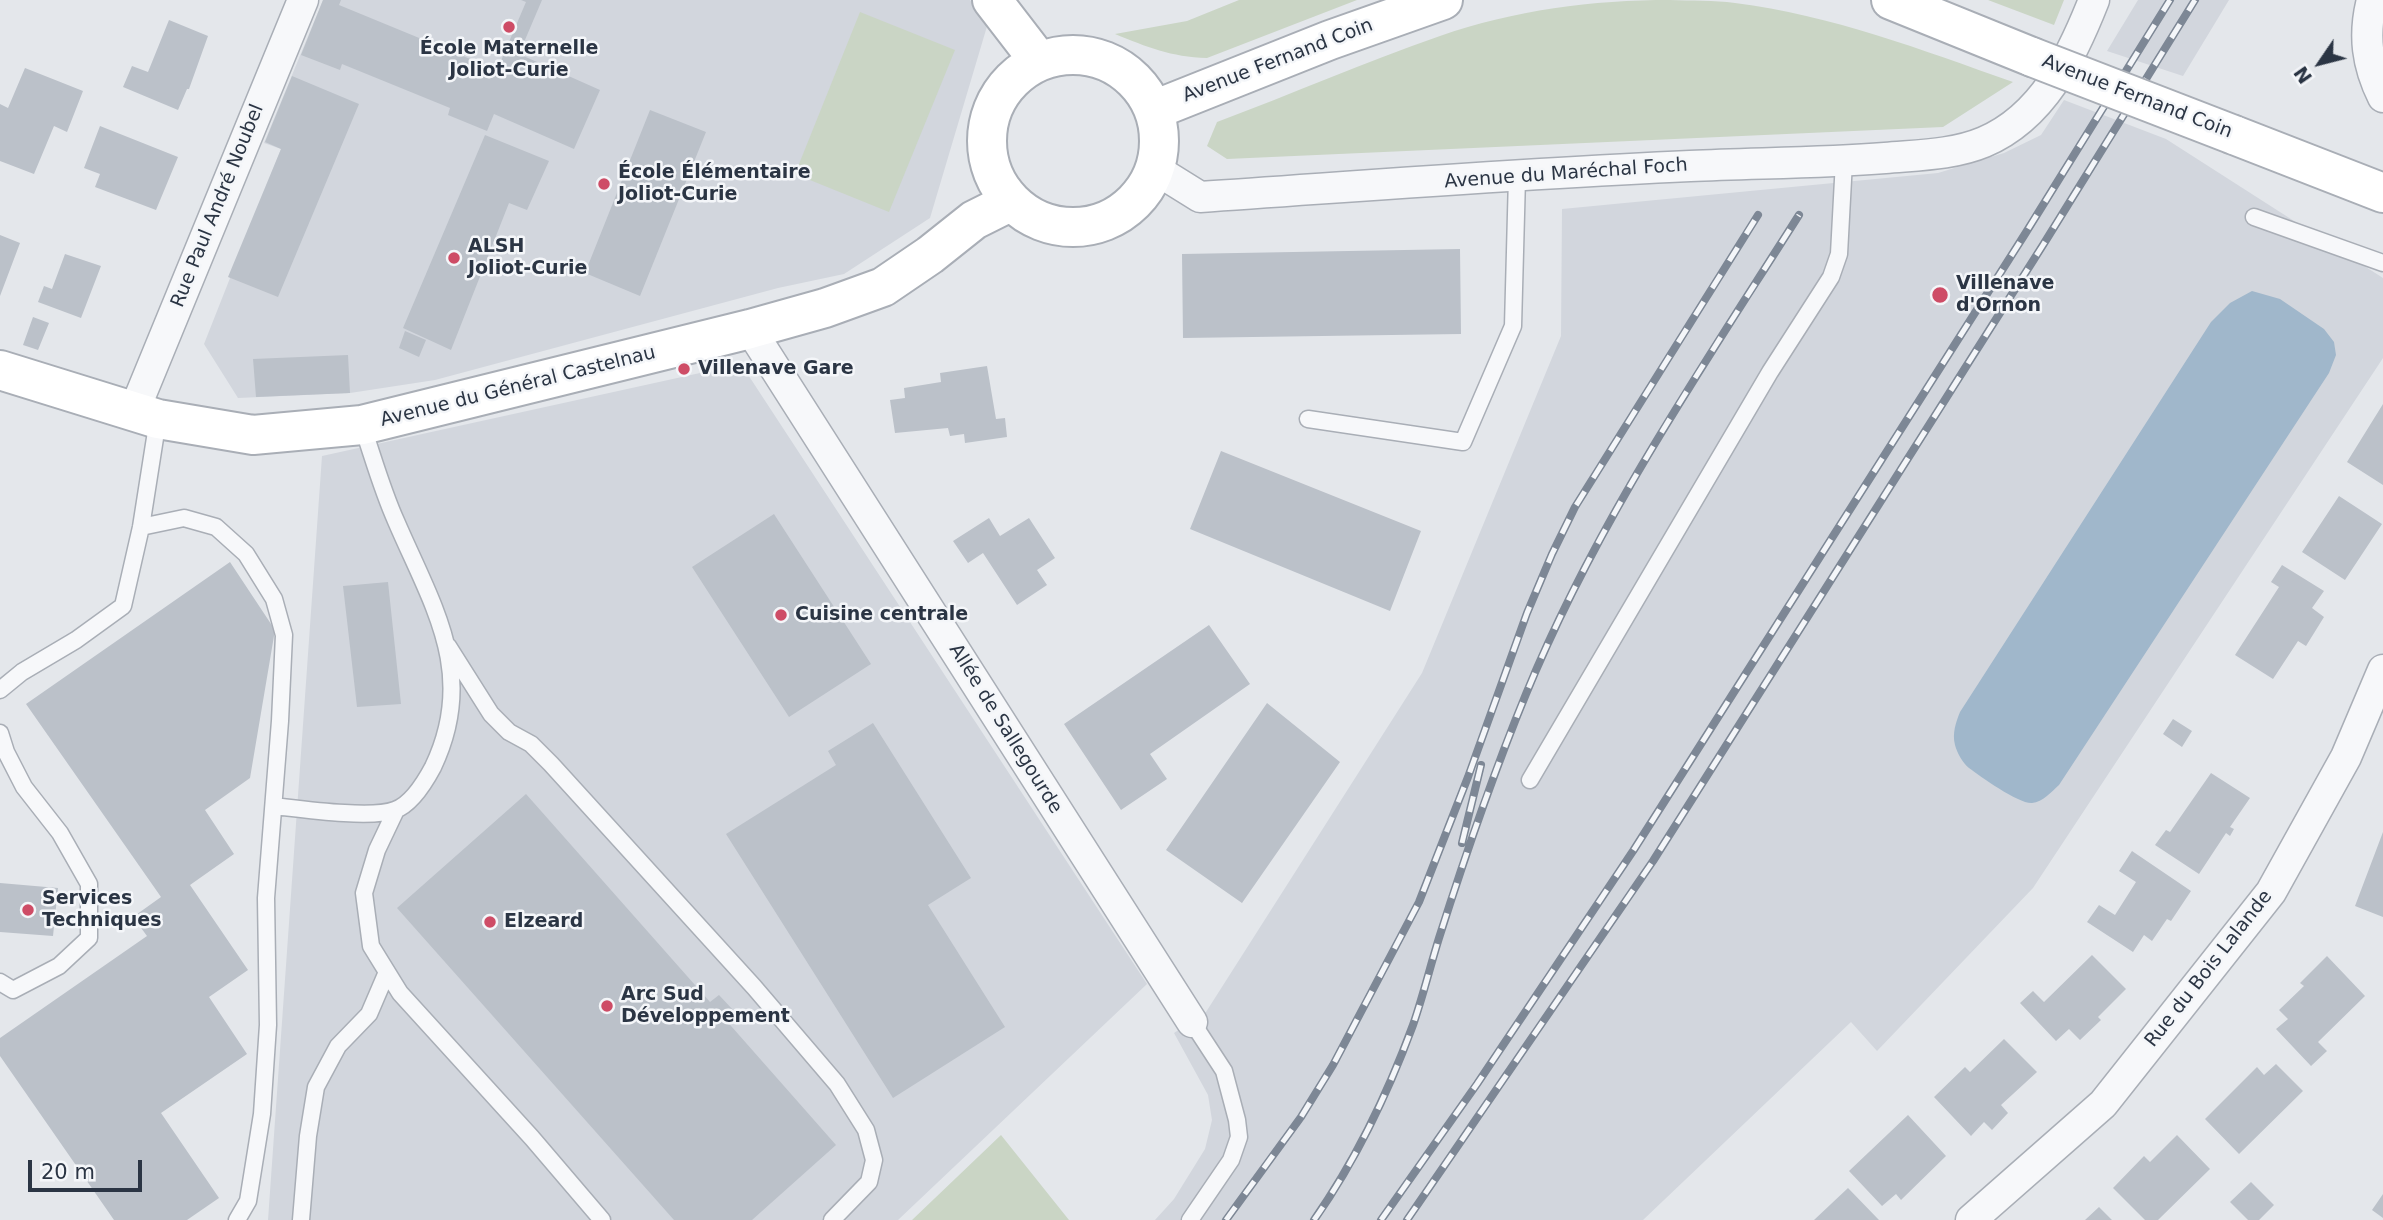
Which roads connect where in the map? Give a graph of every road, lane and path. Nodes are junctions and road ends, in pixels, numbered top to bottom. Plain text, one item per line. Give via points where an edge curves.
1 (303, 0) edge
2 (992, 0) edge
3 (1443, 0) edge
4 (1891, 0) edge
5 (2094, 0) edge
6 (2372, 0) edge
7 (1039, 61) junction
8 (2383, 97) edge
9 (1154, 110) junction
10 (1844, 161) junction
11 (1155, 169) junction
12 (1517, 177) junction
13 (2383, 193) edge
14 (1010, 202) junction
15 (2254, 217) dead end
16 (2383, 263) edge
17 (750, 329) junction
18 (0, 370) edge
19 (146, 415) junction
20 (1308, 419) dead end
21 (362, 425) junction
22 (141, 527) junction
23 (448, 646) junction
24 (2383, 670) edge
25 (0, 690) edge
26 (0, 733) edge
27 (1531, 780) dead end
28 (274, 806) junction
29 (396, 810) junction
30 (387, 972) junction
31 (0, 982) edge
32 (1192, 1022) joint
33 (237, 1220) edge
34 (301, 1220) edge
35 (602, 1220) edge
36 (832, 1220) edge
37 (1190, 1220) edge
38 (1971, 1220) edge

1 - 19 street, Rue Paul André Noubel
2 - 7 main road
3 - 9 main road, Avenue Fernand Coin
4 - 13 main road, Avenue Fernand Coin, bridge
5 - 10 street, Avenue du Maréchal Foch via 2059,75 2010,127 1984,142 1953,151
6 - 8 street via 2366,42
7 - 9 main road via 1079,55 1119,67 1140,86
7 - 14 main road via 1015,75 997,97 987,124 986,152 994,179
9 - 11 main road via 1160,139
10 - 12 street, Avenue du Maréchal Foch
10 - 27 lane via 1839,254 1831,277 1770,372
11 - 12 street, Avenue du Maréchal Foch via 1200,197
11 - 14 main road via 1141,195 1127,208 1092,226 1063,227 1034,219
12 - 20 lane via 1513,326 1463,442
14 - 17 main road, Avenue du Général Castelnau via 974,220 883,287
15 - 16 lane
17 - 21 main road, Avenue du Général Castelnau
17 - 32 street, Allée de Sallegourde
18 - 19 main road, Avenue du Général Castelnau
19 - 21 main road, Avenue du Général Castelnau via 253,435
19 - 22 lane
21 - 23 lane
22 - 25 lane via 123,606
22 - 28 lane via 184,518 216,527 246,554 274,599 284,635
23 - 29 lane via 451,703 442,747 423,787
23 - 36 lane via 491,714 551,764 836,1084 866,1130 874,1160 869,1182
24 - 38 street, Rue du Bois Lalande via 2346,757 2271,892 2103,1104
26 - 31 lane via 24,788 60,833 89,884 89,938 59,967 13,989
28 - 29 lane via 368,813
28 - 33 lane via 266,898 268,1025 262,1114 248,1200
29 - 30 lane via 364,893 370,946
30 - 34 lane via 369,1014 338,1046 316,1087
30 - 35 lane via 400,993
32 - 37 lane via 1224,1071 1239,1137 1231,1160

